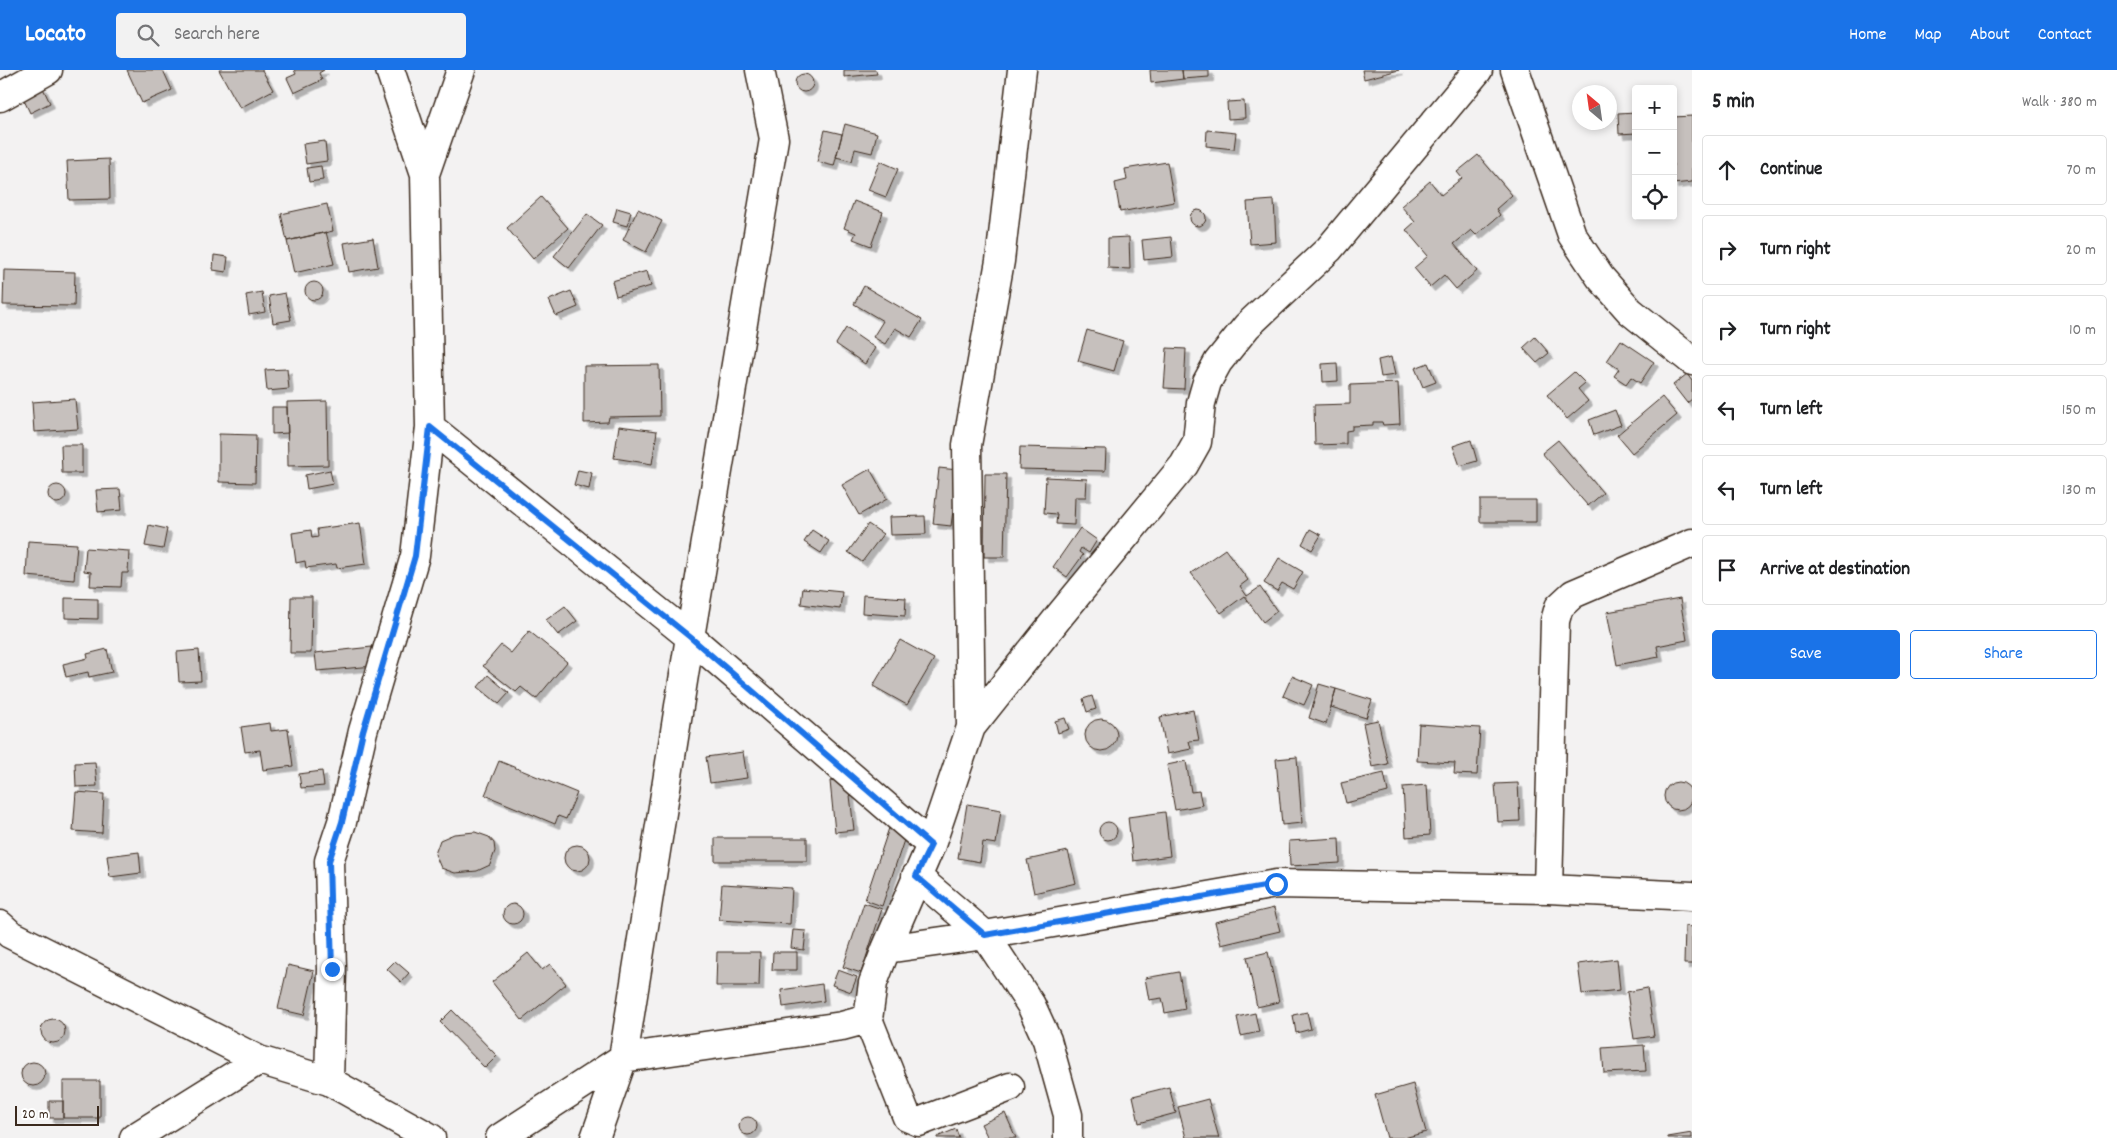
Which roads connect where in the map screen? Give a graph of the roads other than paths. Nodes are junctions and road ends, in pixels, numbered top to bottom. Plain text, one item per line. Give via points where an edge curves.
1 (48, 70) edge
2 (390, 70) edge
3 (461, 70) edge
4 (760, 70) edge
5 (1022, 70) edge
6 (1478, 70) edge
7 (1515, 70) edge
8 (0, 97) edge
9 (425, 174) junction
10 (1692, 361) edge
11 (430, 427) junction
12 (1692, 543) edge
13 (690, 637) junction
14 (972, 727) junction
15 (931, 845) junction
16 (916, 876) junction
17 (1548, 889) junction
18 (1692, 896) edge
19 (0, 925) edge
20 (985, 935) junction
21 (886, 948) junction
22 (868, 1019) junction
23 (623, 1058) junction
24 (259, 1060) junction
25 (329, 1081) junction
26 (1010, 1087) dead end
27 (137, 1137) edge
28 (431, 1138) edge
29 (500, 1138) edge
30 (596, 1138) edge
31 (1068, 1138) edge

1 - 8 street
2 - 9 street
3 - 9 street
4 - 13 street via 774,139
5 - 14 street via 1000,261 967,445
6 - 14 street via 1329,249 1247,326 1218,362 1207,382 1201,403 1197,442 1184,465
7 - 10 street via 1572,235 1600,277 1630,311
9 - 11 street
11 - 13 street
11 - 25 street via 415,556 363,731 342,822 329,861 332,969
12 - 17 street via 1573,594 1558,608 1555,621
13 - 15 street
13 - 23 street
14 - 15 street
15 - 16 street
16 - 20 street
16 - 21 street
17 - 18 street
17 - 20 street via 1276,884
19 - 24 street via 10,934
20 - 21 street
20 - 31 street via 1031,1005 1047,1040 1068,1115
21 - 22 street via 873,983
22 - 23 street via 829,1028
22 - 26 street via 906,1116 919,1122
23 - 29 street
23 - 30 street
24 - 25 street
24 - 27 street
25 - 28 street

